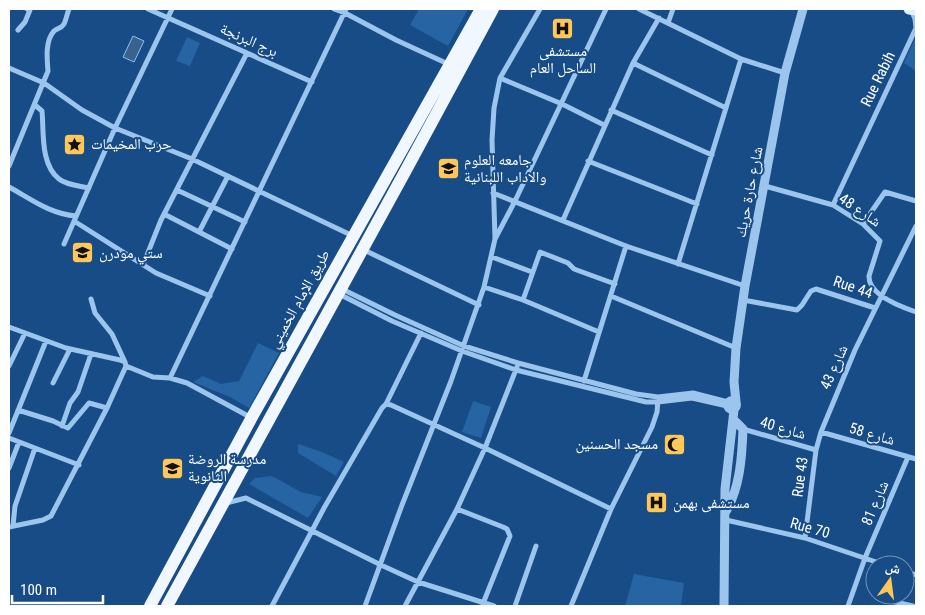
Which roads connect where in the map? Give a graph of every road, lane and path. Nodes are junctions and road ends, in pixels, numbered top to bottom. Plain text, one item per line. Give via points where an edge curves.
1 (29, 9) edge
2 (68, 9) edge
3 (148, 9) edge
4 (172, 9) edge
5 (334, 9) edge
6 (474, 9) edge
7 (481, 9) edge
8 (492, 9) edge
9 (498, 9) edge
10 (540, 9) edge
11 (606, 9) edge
12 (639, 9) edge
13 (673, 9) edge
14 (797, 9) edge
15 (803, 9) edge
16 (346, 11) edge
17 (913, 13) edge
18 (168, 18) junction
19 (659, 18) junction
20 (796, 22) junction
21 (668, 23) junction
22 (916, 28) edge
23 (18, 30) dead end
24 (247, 53) junction
25 (741, 58) junction
26 (464, 62) junction
27 (633, 63) junction
28 (446, 64) junction
29 (9, 68) edge
30 (785, 73) junction
31 (500, 78) junction
32 (441, 79) junction
33 (312, 82) junction
34 (44, 83) junction
35 (35, 104) junction
36 (562, 104) junction
37 (726, 108) junction
38 (611, 110) junction
39 (604, 125) junction
40 (115, 128) junction
41 (712, 155) junction
42 (192, 159) junction
43 (588, 161) junction
44 (394, 162) junction
45 (9, 166) edge
46 (406, 170) junction
47 (228, 176) junction
48 (765, 186) junction
49 (9, 187) edge
50 (89, 188) junction
51 (177, 190) junction
52 (261, 191) junction
53 (493, 193) junction
54 (916, 201) edge
55 (515, 202) junction
56 (697, 204) junction
57 (833, 205) junction
58 (212, 206) junction
59 (164, 214) junction
60 (75, 218) junction
61 (563, 220) junction
62 (245, 222) junction
63 (863, 224) junction
64 (916, 226) edge
65 (199, 232) junction
66 (353, 236) junction
67 (495, 239) junction
68 (64, 244) dead end
69 (626, 246) junction
70 (232, 249) junction
71 (363, 249) junction
72 (492, 257) junction
73 (678, 264) junction
74 (143, 265) junction
75 (532, 272) junction
76 (615, 284) junction
77 (746, 286) junction
78 (484, 287) junction
79 (340, 291) junction
80 (210, 296) junction
81 (611, 296) junction
82 (880, 296) junction
83 (91, 299) dead end
84 (522, 300) junction
85 (743, 300) junction
86 (479, 305) junction
87 (875, 308) junction
88 (916, 312) edge
89 (9, 327) edge
90 (599, 332) junction
91 (25, 333) junction
92 (421, 333) junction
93 (46, 341) junction
94 (463, 348) junction
95 (736, 348) junction
96 (70, 349) junction
97 (91, 354) junction
98 (518, 363) junction
99 (126, 364) junction
100 (9, 366) edge
101 (516, 370) junction
102 (170, 378) junction
103 (584, 381) junction
104 (53, 383) dead end
105 (266, 391) junction
106 (280, 399) junction
107 (658, 400) junction
108 (386, 404) junction
109 (731, 404) junction
110 (107, 408) junction
111 (18, 410) junction
112 (252, 417) junction
113 (733, 419) junction
114 (434, 424) junction
115 (62, 426) junction
116 (743, 429) junction
117 (821, 432) junction
118 (9, 433) edge
119 (9, 438) edge
120 (19, 442) junction
121 (35, 448) junction
122 (485, 448) junction
123 (816, 450) junction
124 (908, 458) junction
125 (916, 459) edge
126 (78, 465) junction
127 (9, 468) edge
128 (224, 504) junction
129 (457, 509) junction
130 (612, 509) junction
131 (725, 517) junction
132 (194, 526) junction
133 (11, 527) edge
134 (313, 530) junction
135 (805, 538) junction
136 (536, 546) dead end
137 (866, 555) edge
138 (865, 558) joint
139 (381, 565) junction
140 (418, 582) junction
141 (483, 604) edge
142 (150, 606) edge
143 (157, 606) edge
144 (167, 606) edge
145 (272, 606) edge
146 (365, 606) edge
147 (405, 606) edge
148 (494, 606) edge
149 (515, 606) edge
150 (571, 606) edge
151 (724, 606) edge
152 (848, 606) edge

1 - 23 street
2 - 34 street via 64,24 54,31 49,42 48,71
3 - 18 street, برج البرنجة
4 - 18 street
5 - 16 street
6 - 28 highway
7 - 32 highway, طريق الإمام الخميني
8 - 26 highway
9 - 26 highway via 478,46
10 - 31 street
11 - 36 street
12 - 19 street
13 - 21 street
14 - 20 street
15 - 20 street
16 - 28 street
16 - 33 street
17 - 22 street, Rue Rabih
18 - 24 street, برج البرنجة
18 - 40 street
19 - 21 street
19 - 27 street
20 - 30 street, شارع حارة حريك via 786,50
21 - 25 street
22 - 57 street, Rue Rabih
24 - 33 street, برج البرنجة
24 - 42 street
25 - 30 street
25 - 37 street
26 - 46 highway
27 - 37 street
27 - 38 street
28 - 32 highway
29 - 34 street
30 - 48 street, شارع حارة حريك
31 - 36 street
31 - 53 street via 492,121
32 - 44 highway, طريق الإمام الخميني
33 - 52 street
34 - 35 street
34 - 40 street
35 - 45 street
35 - 50 street via 42,111 47,160 53,172 59,179
36 - 39 street
36 - 55 street
37 - 41 street
38 - 39 street
38 - 41 street
39 - 43 street
40 - 42 street
40 - 50 street
41 - 56 street
42 - 47 street
42 - 51 street
43 - 56 street
43 - 61 street
44 - 46 highway
44 - 66 highway, طريق الإمام الخميني
46 - 71 highway
47 - 52 street
47 - 58 street
48 - 57 street, شارع 48
48 - 77 street, شارع حارة حريك
49 - 60 street via 35,203
50 - 60 street
51 - 58 street
51 - 59 street
52 - 62 street
52 - 66 street
53 - 55 street
53 - 67 street
54 - 63 street via 885,192
55 - 61 street
55 - 67 street
56 - 73 street
57 - 63 street, شارع 48
58 - 62 street
58 - 65 street
59 - 65 street
59 - 74 street
60 - 68 street
60 - 74 street
61 - 69 street
62 - 70 street
63 - 82 street, شارع 48 via 880,241 868,279
64 - 82 street, شارع 43
65 - 70 street
66 - 105 highway, طريق الإمام الخميني
67 - 72 street
69 - 73 street
69 - 76 street
70 - 80 street
71 - 79 highway
71 - 86 street
72 - 75 street
72 - 78 street
73 - 77 street
74 - 80 street
75 - 76 street via 540,252
75 - 84 street
76 - 81 street
77 - 85 street, شارع حارة حريك
78 - 84 street
78 - 86 street
79 - 92 street
79 - 94 street
79 - 106 highway
80 - 102 street
81 - 90 street
81 - 95 street
82 - 87 street, شارع 43
82 - 88 street
83 - 99 street via 95,313 112,334
84 - 90 street
85 - 87 street, Rue 44 via 797,310 816,289
85 - 95 street, شارع حارة حريك
86 - 94 street
87 - 117 street, شارع 43
89 - 91 street
90 - 103 street
91 - 93 street
91 - 100 street
92 - 94 street
92 - 108 street
93 - 96 street
93 - 111 street
94 - 98 street
94 - 101 street
94 - 114 street
95 - 109 street, شارع حارة حريك
96 - 97 street
96 - 104 street
97 - 99 street
97 - 115 street
98 - 101 street
98 - 103 street
99 - 102 street via 153,376
99 - 110 street
101 - 107 street via 634,400
101 - 122 street
102 - 112 street via 187,383
103 - 107 street
105 - 106 highway
105 - 112 highway, طريق الإمام الخميني
106 - 128 highway
107 - 109 street via 692,398
107 - 130 street via 652,427
108 - 114 street
108 - 134 street
109 - 113 street, شارع حارة حريك
110 - 115 street via 89,403 69,428
110 - 126 street
111 - 115 street
111 - 118 street
112 - 132 highway, طريق الإمام الخميني
113 - 116 street
113 - 131 street, شارع حارة حريك via 726,474
114 - 122 street
114 - 139 street
116 - 123 street, شارع 40
116 - 131 street, شارع حارة حريك via 742,455
117 - 123 street, شارع 43
117 - 124 street, شارع 58
119 - 120 street
120 - 121 street
120 - 127 street
121 - 126 street
121 - 133 street
122 - 129 street
122 - 130 street
123 - 135 street, Rue 43
124 - 125 street, شارع 58
124 - 137 street, شارع 81
126 - 133 street via 51,516
128 - 134 street via 246,498
128 - 144 highway
129 - 140 street
129 - 141 street via 510,532
130 - 150 street
131 - 135 street, Rue 70
131 - 151 street, شارع حارة حريك
132 - 142 highway, طريق الإمام الخميني
132 - 143 highway via 186,551
134 - 139 street
134 - 145 street
135 - 138 street, Rue 70
136 - 149 street
138 - 152 street, شارع 81
139 - 140 street
139 - 146 street
140 - 141 street
140 - 147 street
141 - 148 street

